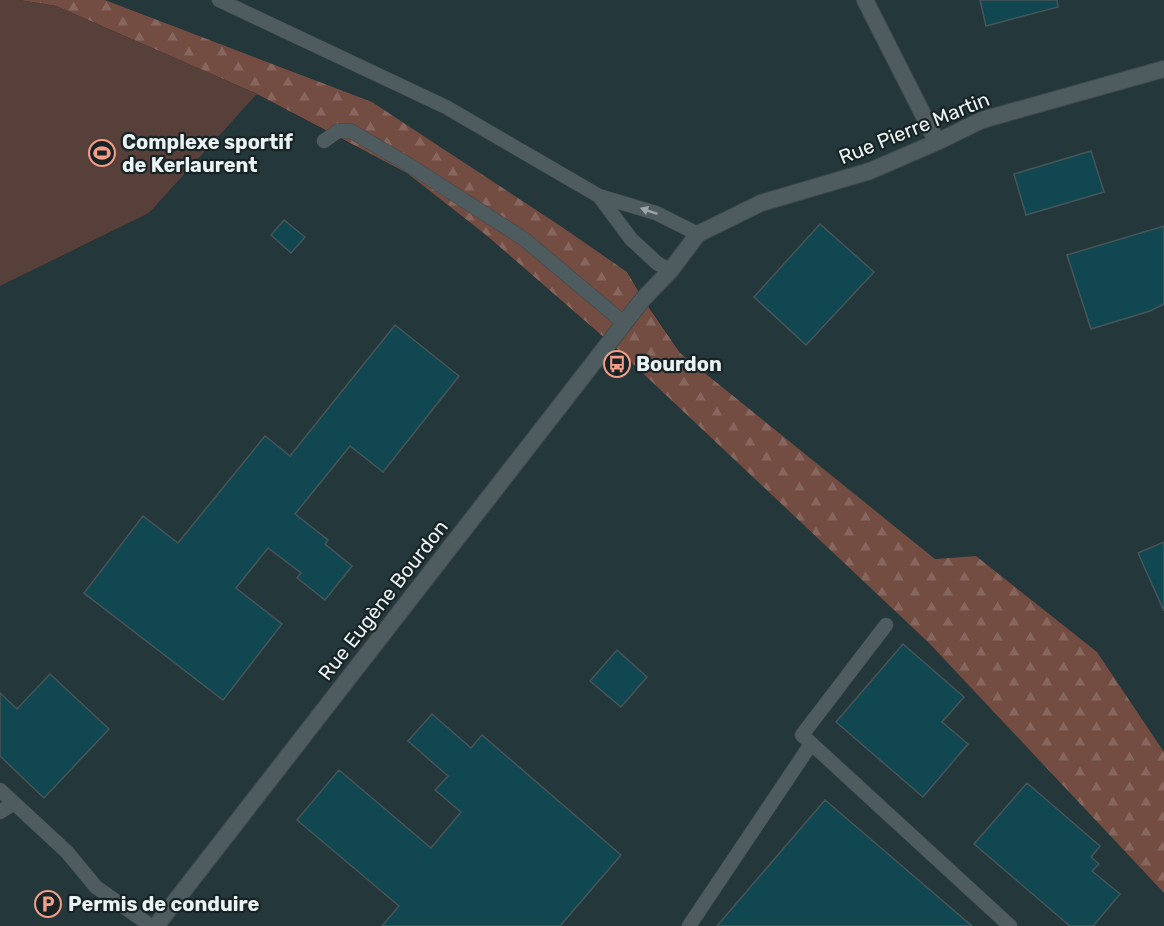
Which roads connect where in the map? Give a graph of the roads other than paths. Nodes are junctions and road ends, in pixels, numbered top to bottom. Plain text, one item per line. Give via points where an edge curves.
1 (219, 0) edge
2 (865, 0) edge
3 (1164, 69) edge
4 (324, 141) dead end
5 (937, 142) junction
6 (599, 196) junction
7 (698, 234) junction
8 (670, 271) junction
9 (643, 299) joint
10 (624, 323) junction
11 (886, 625) dead end
12 (811, 744) junction
13 (0, 790) edge
14 (14, 803) junction
15 (0, 812) edge
16 (150, 926) edge
17 (156, 926) edge
18 (689, 926) edge
19 (1010, 926) edge

1 - 6 lane via 446,107
2 - 5 street
3 - 5 street, Rue Pierre Martin via 982,120
4 - 10 lane via 338,131 351,131 409,165 524,239
5 - 7 street, Rue Pierre Martin via 870,171 761,203
7 -> 6 lane via 656,213
6 - 8 lane via 631,239
7 - 8 street, Rue Pierre Martin
8 - 9 street, Rue Pierre Martin
9 - 10 street, Rue Eugène Bourdon
10 - 17 street, Rue Eugène Bourdon
11 - 12 lane via 802,735
12 - 18 lane
12 - 19 lane
13 - 14 lane
14 - 15 lane
14 - 16 lane via 67,852 96,887

